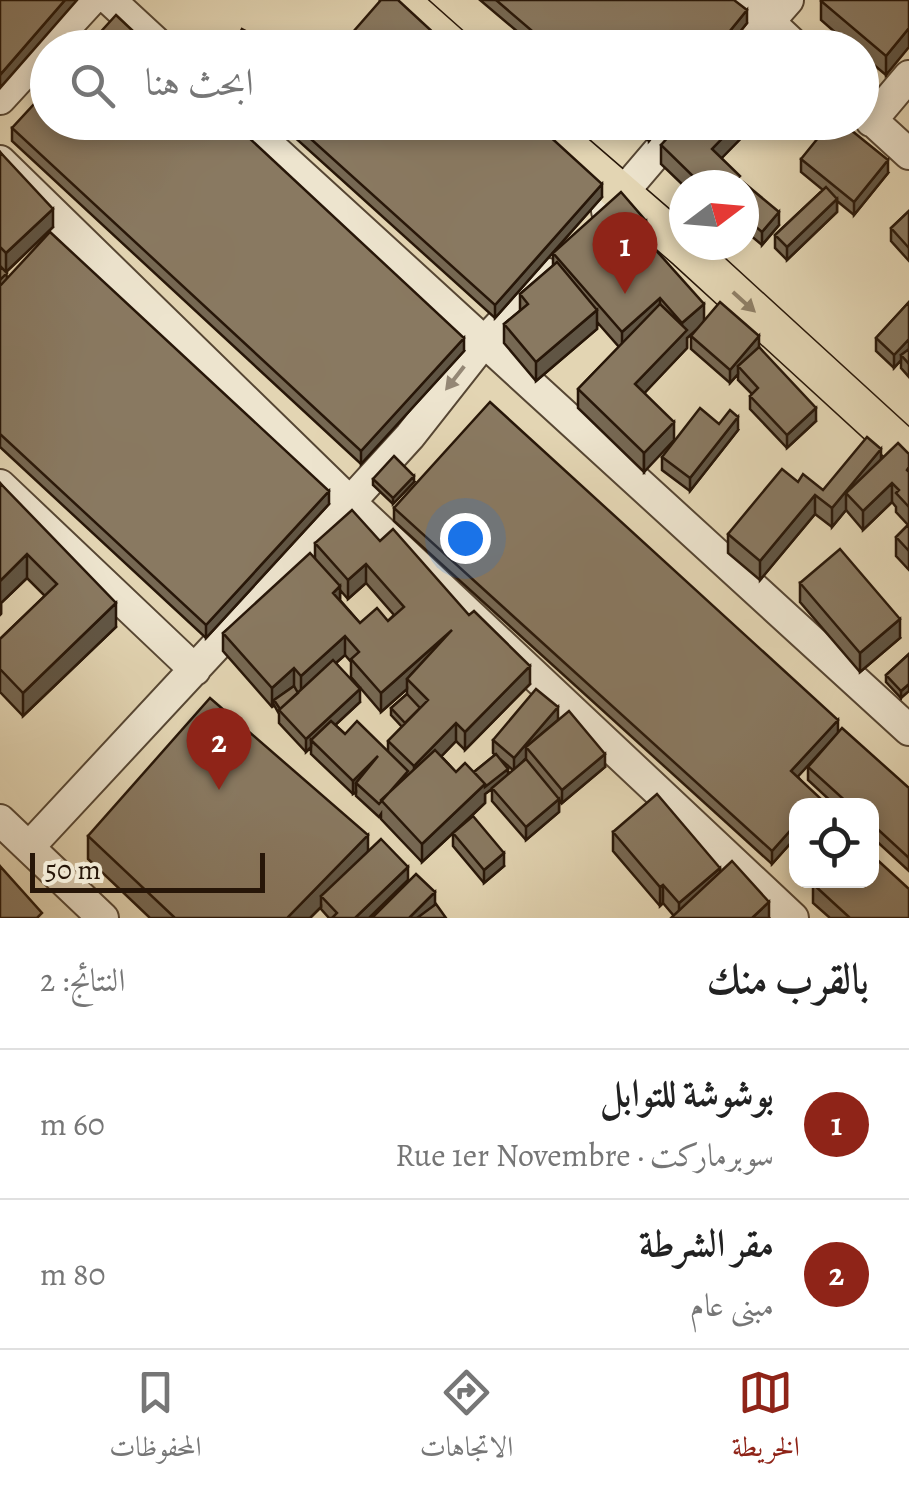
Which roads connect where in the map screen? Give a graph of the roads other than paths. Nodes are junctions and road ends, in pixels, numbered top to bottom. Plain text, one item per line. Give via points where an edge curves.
1 (90, 0) edge
2 (110, 0) edge
3 (399, 0) edge
4 (746, 0) edge
5 (779, 10) edge
6 (63, 30) edge
7 (142, 30) edge
8 (433, 30) edge
9 (762, 30) edge
10 (30, 67) edge
11 (909, 76) edge
12 (0, 100) edge
13 (879, 104) edge
14 (879, 127) edge
15 (264, 140) edge
16 (559, 140) edge
17 (668, 140) edge
18 (909, 154) edge
19 (0, 161) edge
20 (622, 195) junction
21 (484, 342) junction
22 (909, 453) edge
23 (0, 485) edge
24 (350, 502) junction
25 (195, 670) junction
26 (909, 730) edge
27 (0, 820) edge
28 (28, 847) junction
29 (103, 918) edge
30 (793, 918) edge

1 - 6 street
2 - 7 street
3 - 8 main road
4 - 5 street
5 - 9 street
10 - 12 street
11 - 13 street
14 - 18 street
15 - 21 street
16 - 20 main road
17 - 20 street
19 - 24 street
20 - 21 street
20 -> 22 main road
21 -> 24 street
21 - 26 street
23 - 25 street
24 - 25 street
24 - 30 street
25 - 28 street
27 - 28 street
28 - 29 street

